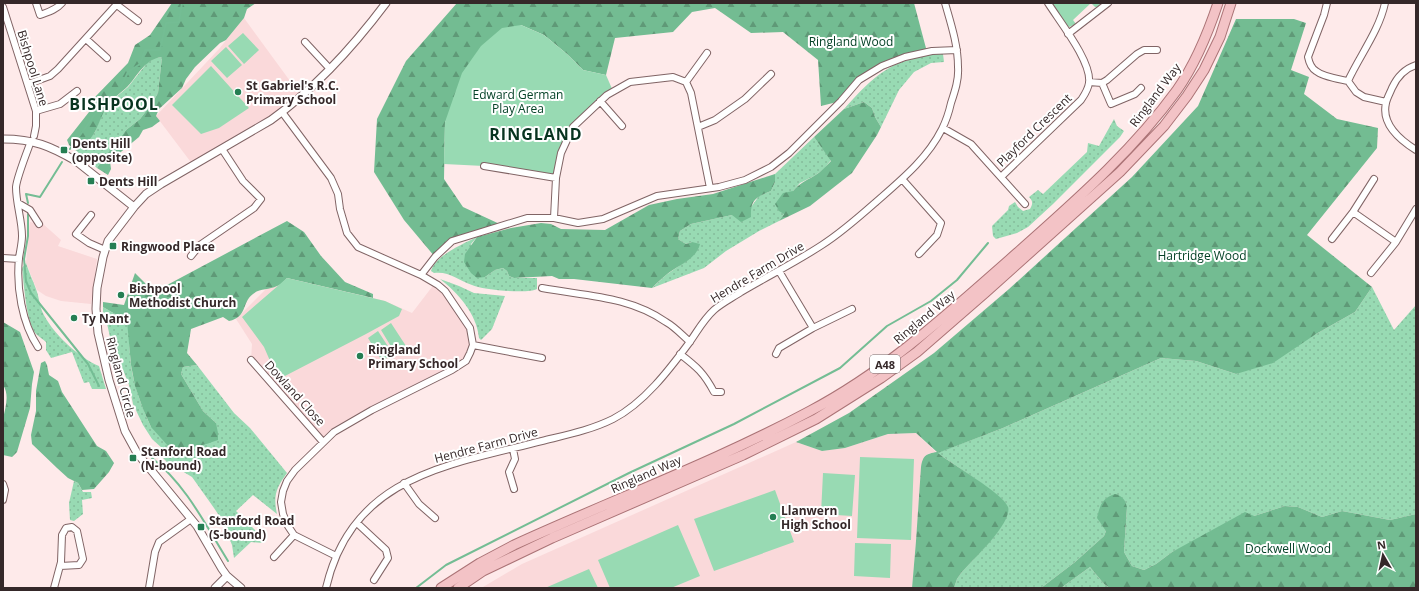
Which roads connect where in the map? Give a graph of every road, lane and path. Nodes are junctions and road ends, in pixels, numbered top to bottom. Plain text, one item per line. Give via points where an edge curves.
1 (36, 3) edge
2 (62, 3) edge
3 (386, 3) edge
4 (945, 3) edge
5 (1048, 3) edge
6 (1108, 3) edge
7 (1218, 3) edge
8 (1231, 3) edge
9 (1327, 3) edge
10 (1385, 3) edge
11 (118, 4) edge
12 (3, 6) edge
13 (138, 21) dead end
14 (1068, 34) junction
15 (86, 39) junction
16 (305, 42) dead end
17 (957, 50) junction
18 (1157, 50) dead end
19 (707, 53) dead end
20 (107, 58) dead end
21 (1416, 65) edge
22 (330, 69) junction
23 (771, 74) dead end
24 (1348, 81) junction
25 (686, 82) junction
26 (1090, 82) junction
27 (1102, 83) junction
28 (28, 84) junction
29 (1141, 88) dead end
30 (77, 90) dead end
31 (600, 101) junction
32 (1386, 102) junction
33 (36, 111) junction
34 (282, 112) junction
35 (622, 126) dead end
36 (698, 127) junction
37 (943, 128) junction
38 (33, 138) junction
39 (3, 139) edge
40 (222, 149) junction
41 (1416, 150) edge
42 (484, 166) dead end
43 (1001, 177) junction
44 (556, 178) junction
45 (902, 179) junction
46 (1374, 179) dead end
47 (710, 188) junction
48 (18, 202) junction
49 (1025, 204) dead end
50 (134, 207) junction
51 (1416, 209) edge
52 (1353, 212) junction
53 (91, 215) dead end
54 (554, 218) junction
55 (39, 224) dead end
56 (1332, 239) dead end
57 (1396, 242) junction
58 (105, 250) junction
59 (919, 254) dead end
60 (191, 256) dead end
61 (3, 258) edge
62 (19, 259) junction
63 (779, 271) junction
64 (1371, 273) dead end
65 (421, 275) junction
66 (542, 288) dead end
67 (852, 309) dead end
68 (813, 328) junction
69 (690, 342) junction
70 (473, 345) junction
71 (38, 346) dead end
72 (680, 354) junction
73 (776, 354) dead end
74 (542, 358) dead end
75 (251, 360) dead end
76 (721, 392) dead end
77 (323, 442) junction
78 (513, 449) junction
79 (404, 483) junction
80 (3, 484) edge
81 (514, 489) dead end
82 (3, 500) edge
83 (436, 518) dead end
84 (191, 519) junction
85 (357, 523) junction
86 (294, 535) junction
87 (336, 556) junction
88 (274, 557) dead end
89 (60, 566) junction
90 (228, 576) junction
91 (374, 580) dead end
92 (54, 588) edge
93 (148, 588) edge
94 (215, 588) edge
95 (241, 588) edge
96 (326, 588) edge
97 (441, 588) edge
98 (458, 588) edge

1 - 2 street via 40,15
3 - 22 street, Ringland Circle
4 - 17 street, Hendre Farm Drive
5 - 14 street
6 - 14 street
7 - 97 main road, Ringland Way / A48 via 1200,50 1179,88 1110,169 979,286 882,367 812,410 742,444 514,545
8 - 98 main road, Ringland Way / A48 via 1220,37 1204,70 1188,96 1164,126 1120,172 917,352 816,419 743,455 552,538 483,571
9 - 24 street via 1308,57 1315,71
10 - 24 street via 1374,31
11 - 13 street
11 - 15 street
12 - 28 street, Bishpool Lane
14 - 26 street via 1086,63
15 - 20 street
15 - 28 street via 50,76
16 - 22 street
17 - 37 street, Hendre Farm Drive via 959,68 956,88
17 - 47 street via 932,51 905,57 882,66 859,80 802,141 771,167 745,180
18 - 27 street via 1144,50 1137,54
19 - 25 street
21 - 32 street via 1409,67 1400,75
22 - 34 street, Ringland Circle
23 - 36 street via 745,99 715,120
24 - 32 street via 1356,92 1364,97
25 - 31 street via 673,77 630,82
25 - 36 street via 691,92
26 - 27 street
26 - 43 street, Playford Crescent via 1081,100
27 - 29 street via 1111,104 1135,94
28 - 33 street, Bishpool Lane
30 - 33 street via 60,104
31 - 35 street
31 - 44 street via 573,127 561,153
32 - 41 street via 1385,111 1389,124 1397,136
33 - 38 street, Bishpool Lane
34 - 40 street, Ringland Circle
34 - 65 street via 331,178 338,194 347,233 358,247
36 - 47 street
37 - 43 street via 971,144
37 - 45 street, Hendre Farm Drive via 924,156
38 - 39 street
38 - 48 street via 16,187
38 - 50 street via 76,161
40 - 50 street, Ringland Circle via 161,184 146,194
40 - 60 street via 243,181 261,199 254,208 200,245
42 - 44 street
43 - 49 street
44 - 54 street
45 - 59 street via 941,223 937,235
45 - 63 street, Hendre Farm Drive via 855,221 823,245
46 - 52 street
47 - 54 street via 657,196 603,219 578,223
48 - 55 street via 30,210
48 - 62 street via 22,237
50 - 58 street, Ringland Circle via 108,241
51 - 57 street
52 - 56 street
52 - 57 street
53 - 58 street via 76,234
54 - 65 street via 527,218 452,241
57 - 64 street
58 - 84 street, Ringland Circle via 99,276 96,309 99,337 125,431 137,453
61 - 62 street
62 - 71 street via 25,322
63 - 68 street
63 - 69 street, Hendre Farm Drive via 715,309 701,324
65 - 70 street via 445,291 460,311 470,328
66 - 69 street via 626,302 647,310 667,322
67 - 68 street
68 - 73 street via 780,348
69 - 72 street, Hendre Farm Drive
70 - 74 street
70 - 77 street via 466,361 359,417
72 - 76 street via 705,376 714,392
72 - 78 street, Hendre Farm Drive via 647,393 614,418 591,428
75 - 77 street, Dowland Close
77 - 86 street via 295,470 283,491 283,514
78 - 79 street, Hendre Farm Drive via 438,469
78 - 81 street via 516,459 509,472
79 - 83 street via 419,504
79 - 85 street, Hendre Farm Drive via 382,497
80 - 82 street
84 - 90 street, Ringland Circle
84 - 93 street via 159,542 154,552
85 - 87 street, Hendre Farm Drive
85 - 91 street via 386,550 388,558
86 - 87 street
86 - 88 street
87 - 96 street, Hendre Farm Drive
89 - 89 street via 62,535 66,528 72,527 76,532 83,560 79,565
89 - 92 street
90 - 94 street
90 - 95 street, Ringland Circle

